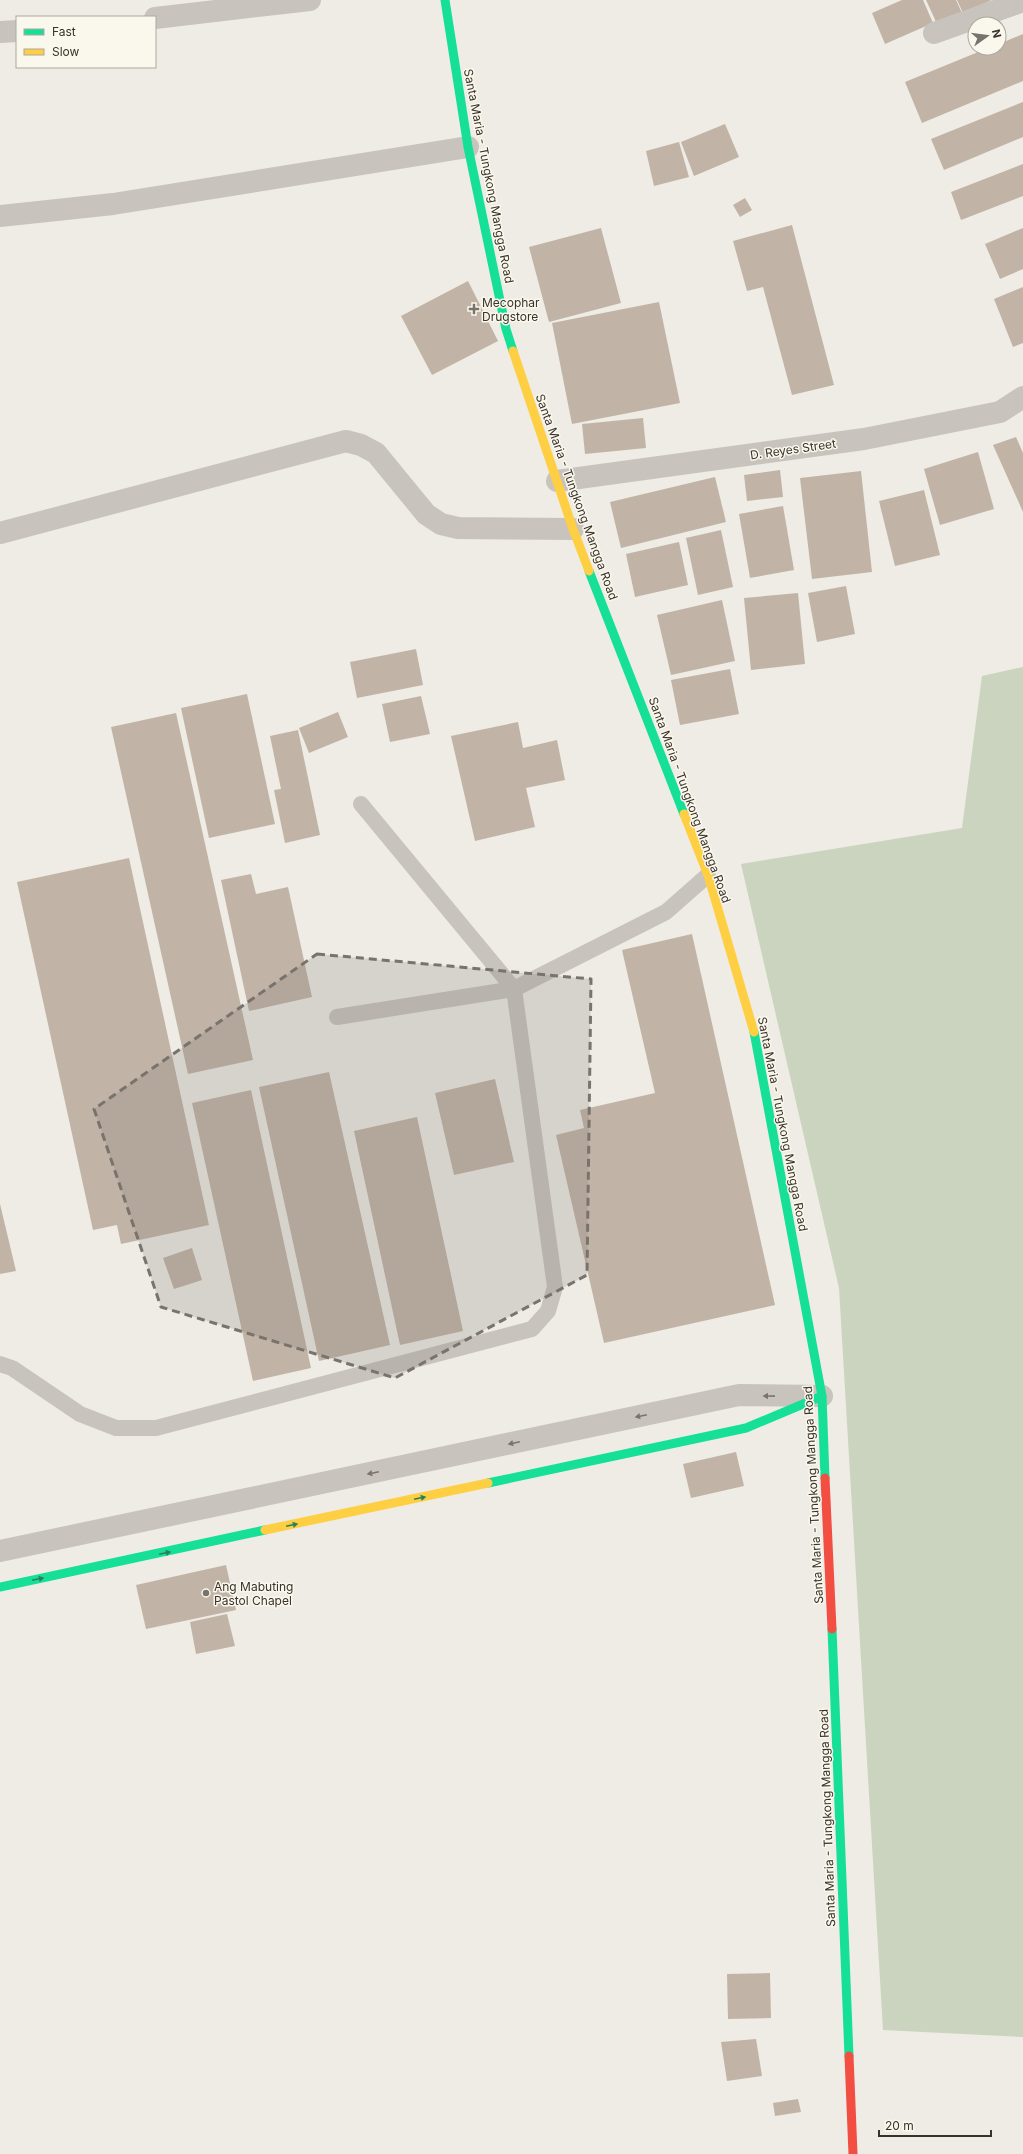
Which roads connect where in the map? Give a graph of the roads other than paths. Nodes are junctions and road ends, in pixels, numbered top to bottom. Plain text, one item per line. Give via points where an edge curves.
1 (310, 0) edge
2 (445, 0) edge
3 (1023, 1) edge
4 (156, 18) edge
5 (16, 31) edge
6 (0, 32) edge
7 (934, 33) dead end
8 (468, 147) junction
9 (0, 216) edge
10 (1023, 397) edge
11 (557, 480) junction
12 (573, 530) junction
13 (0, 533) edge
14 (361, 804) dead end
15 (708, 875) junction
16 (514, 989) junction
17 (337, 1017) dead end
18 (0, 1364) edge
19 (822, 1396) junction
20 (0, 1551) edge
21 (0, 1587) edge
22 (853, 2154) edge

1 - 4 street
2 - 8 main road, Santa Maria - Tungkong Mangga Road
3 - 7 street
5 - 6 street
8 - 9 street via 113,204
8 - 11 main road, Santa Maria - Tungkong Mangga Road via 506,329
10 - 11 street, D. Reyes Street via 1000,412 864,439
11 - 12 main road, Santa Maria - Tungkong Mangga Road
12 - 13 street via 458,528 441,524 426,514 376,454 361,445 346,442
12 - 15 main road, Santa Maria - Tungkong Mangga Road
14 - 16 lane
15 - 16 lane via 666,912
15 - 19 main road, Santa Maria - Tungkong Mangga Road via 754,1030
16 - 17 lane
16 - 18 lane via 555,1287 548,1311 532,1329 156,1428 116,1428 80,1414 12,1368
19 -> 20 street via 739,1395
21 -> 19 main road via 746,1428
19 - 22 main road, Santa Maria - Tungkong Mangga Road

